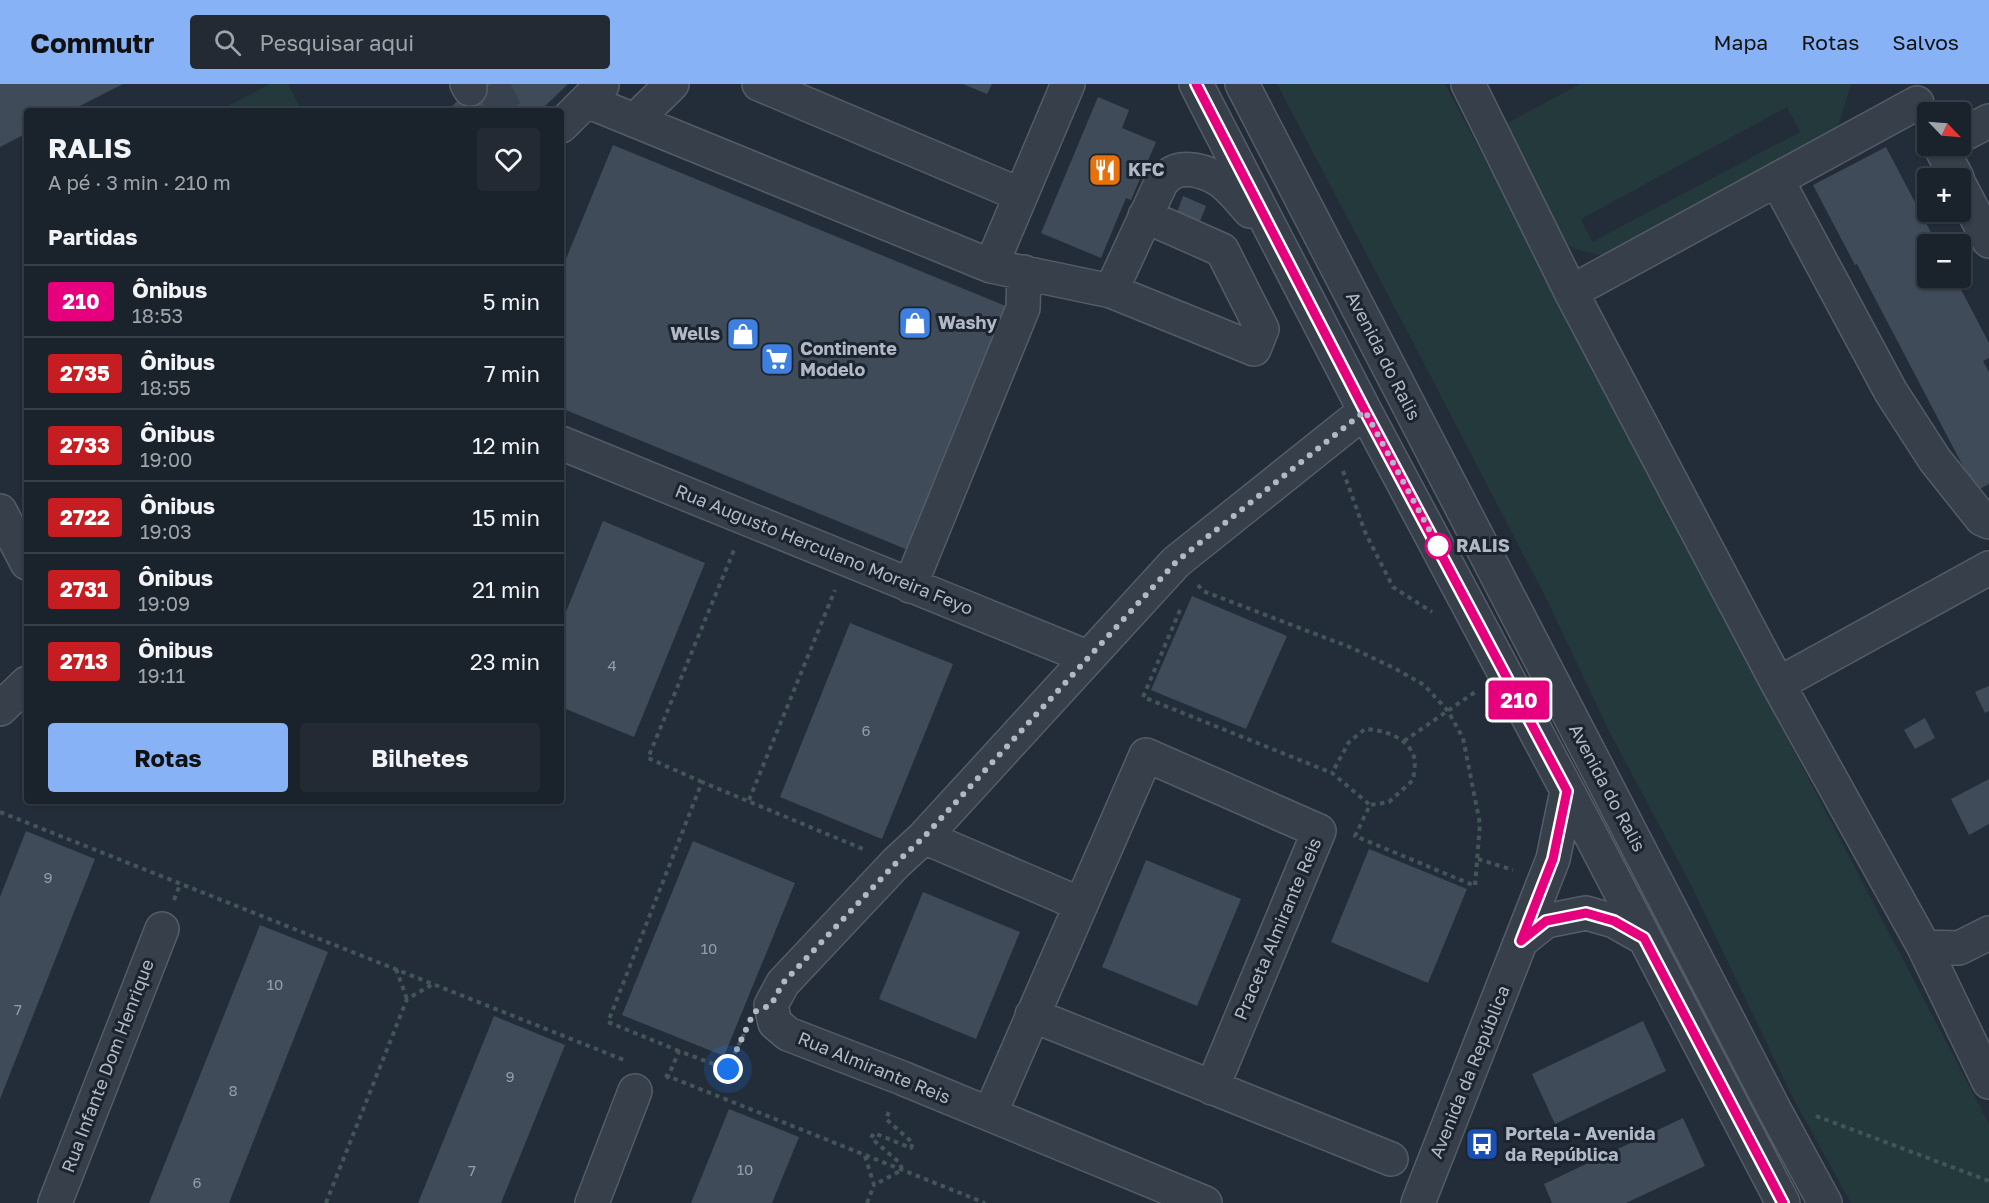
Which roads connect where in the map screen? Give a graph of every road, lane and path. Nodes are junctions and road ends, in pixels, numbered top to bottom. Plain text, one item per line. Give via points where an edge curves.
1 (672, 84) edge
2 (759, 84) edge
3 (1068, 84) edge
4 (1196, 84) edge
5 (1242, 84) edge
6 (1468, 84) edge
7 (595, 92) edge
8 (819, 96) edge
9 (636, 120) junction
10 (1989, 121) edge
11 (564, 123) edge
12 (1971, 123) edge
13 (1917, 132) edge
14 (1777, 180) junction
15 (1020, 195) junction
16 (1971, 207) edge
17 (1145, 216) junction
18 (1989, 241) edge
19 (1278, 242) junction
20 (991, 266) junction
21 (1024, 272) junction
22 (1111, 291) junction
23 (1571, 292) junction
24 (1365, 411) junction
25 (1326, 442) junction
26 (564, 444) edge
27 (1343, 471) junction
28 (1334, 478) dead end
29 (0, 511) edge
30 (746, 519) junction
31 (1989, 522) edge
32 (24, 557) edge
33 (847, 561) junction
34 (1989, 568) edge
35 (1193, 579) dead end
36 (910, 586) junction
37 (1184, 600) dead end
38 (1438, 616) dead end
39 (1087, 657) junction
40 (1778, 684) junction
41 (24, 686) edge
42 (1482, 687) dead end
43 (0, 709) edge
44 (1448, 711) junction
45 (1404, 741) junction
46 (1332, 773) junction
47 (702, 782) junction
48 (1567, 791) junction
49 (749, 800) junction
50 (1370, 805) junction
51 (0, 812) edge
52 (924, 837) junction
53 (1478, 860) junction
54 (896, 863) junction
55 (1519, 866) dead end
56 (1080, 904) junction
57 (162, 929) dead end
58 (1989, 933) edge
59 (1644, 938) junction
60 (1521, 941) junction
61 (1924, 946) junction
62 (396, 969) junction
63 (433, 984) junction
64 (406, 999) junction
65 (771, 1005) junction
66 (1032, 1016) junction
67 (679, 1051) junction
68 (626, 1060) dead end
69 (668, 1077) junction
70 (646, 1082) joint
71 (1989, 1082) edge
72 (1212, 1088) junction
73 (1807, 1112) dead end
74 (990, 1114) junction
75 (886, 1119) dead end
76 (865, 1155) junction
77 (1391, 1159) dead end
78 (902, 1170) junction
79 (1989, 1181) edge
80 (874, 1185) junction
81 (55, 1203) edge
82 (326, 1203) edge
83 (592, 1203) edge
84 (867, 1203) edge
85 (985, 1203) edge
86 (1205, 1203) edge
87 (1418, 1203) edge
88 (1783, 1203) edge
89 (1824, 1203) edge

1 - 9 street
2 - 8 street
3 - 15 street
4 - 19 street, Avenida do Ralis
5 - 89 street, Avenida do Ralis
6 - 23 street
7 - 9 street
7 - 11 street
8 - 15 street
9 - 20 street
10 - 12 street
13 - 14 street
14 - 23 street
14 - 31 street via 1891,392 1935,460 1982,519
15 - 20 street
16 - 18 street
17 - 19 street via 1170,173 1183,169 1210,173 1226,184
17 - 22 street
17 - 22 street via 1222,250 1263,329 1254,349
19 - 24 street, Avenida do Ralis
20 - 21 street
21 - 22 street
21 - 36 street via 1023,308
23 - 40 street
24 - 25 street
24 - 48 street, Avenida do Ralis
25 - 27 path
25 - 39 street via 1176,562
26 - 30 street, Rua Augusto Herculano Moreira Feyo
27 - 28 path
27 - 38 path via 1365,532 1393,587
29 - 32 street
30 - 33 street, Rua Augusto Herculano Moreira Feyo
30 - 47 path via 648,758
33 - 36 street, Rua Augusto Herculano Moreira Feyo
33 - 49 path
34 - 40 street
35 - 44 path via 1203,591 1396,669 1424,685
36 - 39 street, Rua Augusto Herculano Moreira Feyo
37 - 46 path via 1143,697
39 - 52 street
40 - 61 street
41 - 43 street
42 - 44 path
44 - 45 path
44 - 53 path via 1462,738 1474,788 1480,824
45 - 46 path via 1383,730 1365,729 1349,742
45 - 50 path via 1415,759 1413,780 1389,802
46 - 50 path
47 - 49 path
47 - 67 path via 608,1022
48 - 59 street, Avenida do Ralis
48 - 60 street, Avenida da República via 1553,859
49 - 54 path
50 - 53 path via 1355,836 1475,886
51 - 62 path
52 - 54 street
52 - 56 street
53 - 55 path via 1517,872
54 - 65 street via 783,983
56 - 66 street, Praceta Almirante Reis
56 - 72 street, Praceta Almirante Reis via 1146,754 1319,831
57 - 81 street, Rua Infante Dom Henrique
58 - 61 street via 1959,948
59 - 60 street via 1614,921 1586,913 1546,921
59 - 88 street, Avenida do Ralis
60 - 87 street, Avenida da República
61 - 71 street
62 - 63 path
62 - 64 path
63 - 64 path
63 - 68 path
64 - 82 path
65 - 67 path via 754,1012 728,1069
65 - 74 street, Rua Almirante Reis via 775,1023 788,1034
66 - 72 street
66 - 74 street, Praceta Almirante Reis
67 - 69 path
69 - 70 path
69 - 76 path
70 - 83 street
72 - 77 street
73 - 79 path
74 - 86 street, Rua Almirante Reis
75 - 78 path via 913,1143 911,1148 874,1133 871,1138 900,1163
76 - 78 path
76 - 80 path
78 - 80 path
78 - 85 path
80 - 84 path

